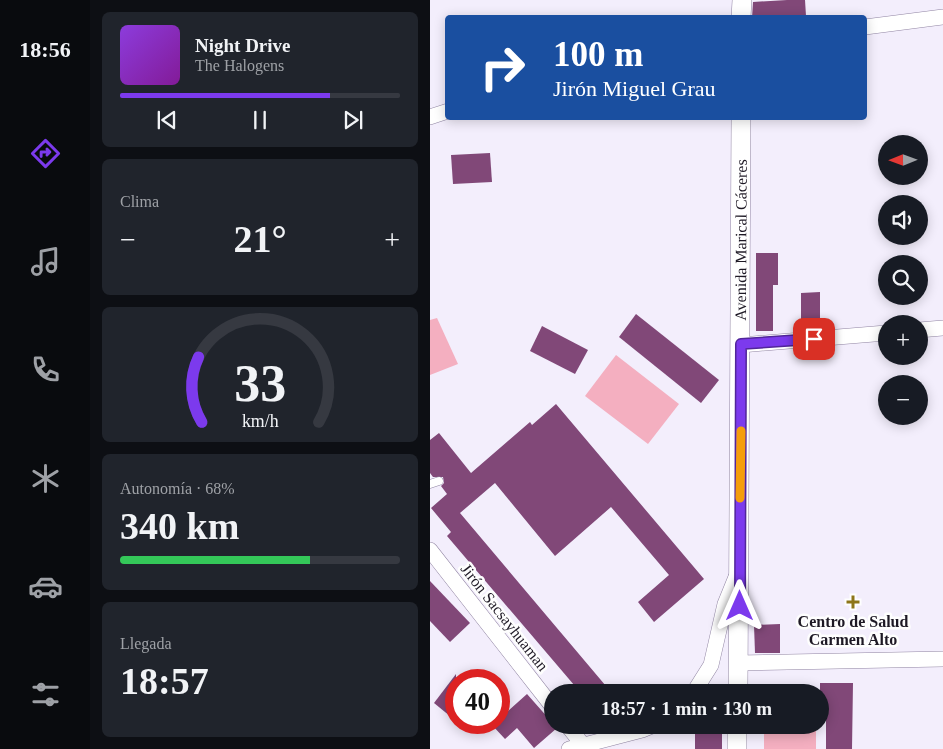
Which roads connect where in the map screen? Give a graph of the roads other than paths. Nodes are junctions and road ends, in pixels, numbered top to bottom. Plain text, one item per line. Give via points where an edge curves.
1 (742, 0) edge
2 (741, 15) edge
3 (943, 17) edge
4 (867, 27) edge
5 (445, 112) edge
6 (430, 117) edge
7 (741, 120) edge
8 (943, 328) edge
9 (928, 329) edge
10 (878, 334) edge
11 (741, 344) junction
12 (439, 481) dead end
13 (430, 484) edge
14 (430, 550) edge
15 (740, 569) junction
16 (943, 658) edge
17 (739, 663) junction
18 (699, 684) edge
19 (738, 684) edge
20 (544, 696) edge
21 (571, 734) edge
22 (626, 734) edge
23 (737, 734) edge
24 (576, 747) edge
25 (737, 749) edge

1 - 2 street
3 - 4 street
5 - 6 street
7 - 11 street, Avenida Marical Cáceres
8 - 9 street
10 - 11 street
11 - 15 street, Avenida Marical Cáceres
12 - 13 lane
14 - 20 street, Jirón Sacsayhuaman
15 - 17 street, Avenida Marical Cáceres
15 - 18 street via 725,604 711,665
16 - 17 street
17 - 19 street, Avenida Marical Cáceres
21 - 24 street
22 - 24 street
23 - 25 street

